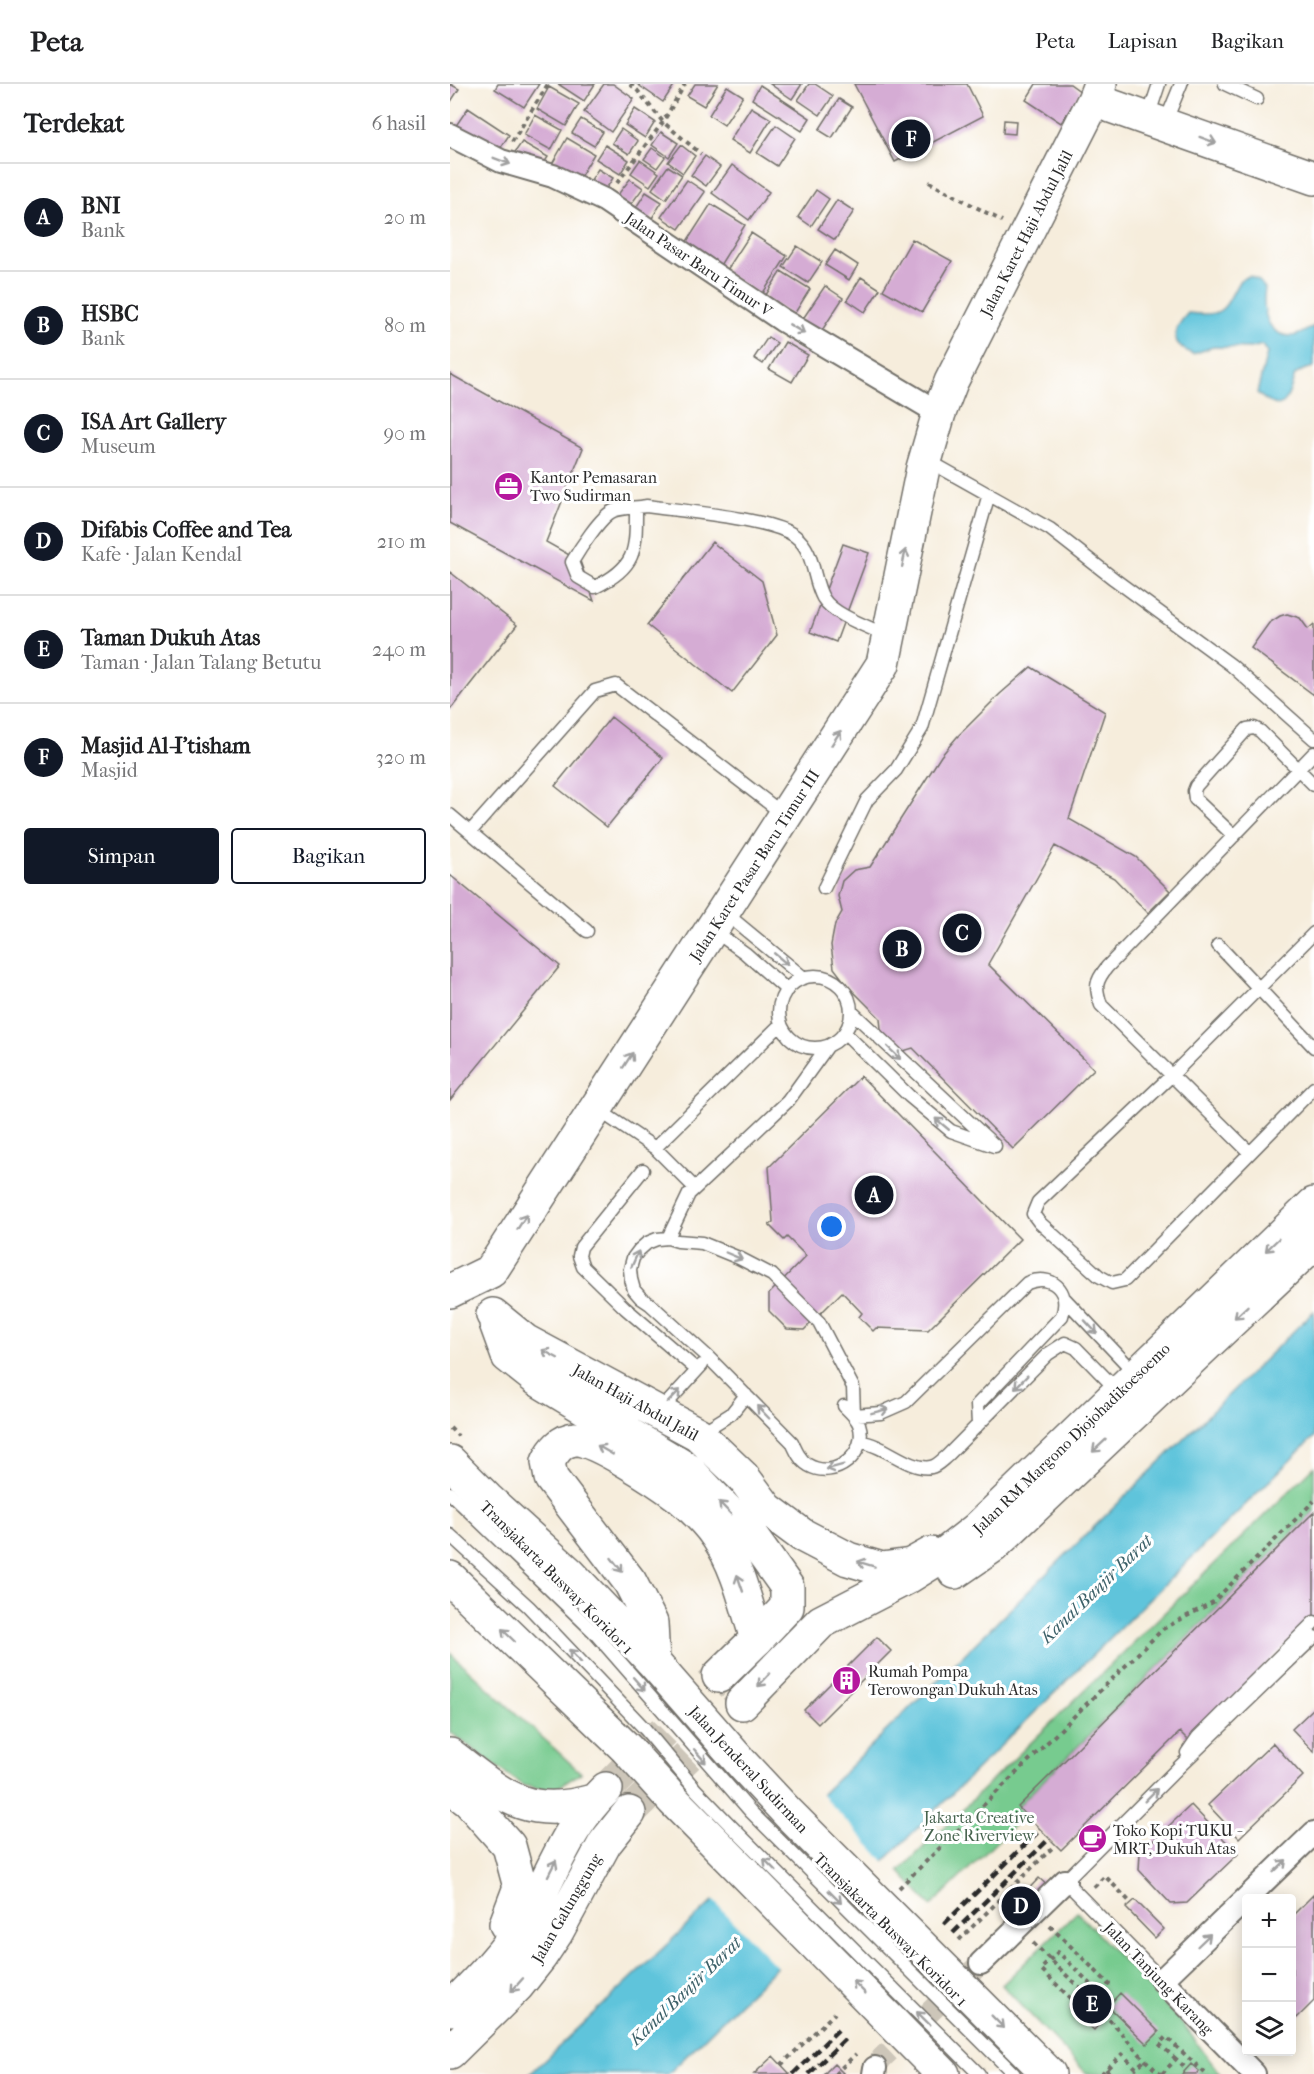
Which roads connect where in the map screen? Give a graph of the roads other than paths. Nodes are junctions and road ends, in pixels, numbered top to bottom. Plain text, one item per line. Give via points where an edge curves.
1 (1159, 84) edge
2 (1181, 84) edge
3 (1225, 84) edge
4 (1095, 90) edge
5 (1257, 99) dead end
6 (1156, 121) junction
7 (450, 135) edge
8 (1314, 178) edge
9 (951, 382) joint
10 (939, 412) junction
11 (925, 459) junction
12 (988, 494) junction
13 (636, 508) junction
14 (889, 636) junction
15 (1314, 739) edge
16 (1314, 753) edge
17 (1297, 769) junction
18 (1314, 785) edge
19 (450, 815) edge
20 (786, 816) junction
21 (470, 832) junction
22 (1234, 836) junction
23 (824, 888) dead end
24 (717, 920) junction
25 (587, 931) dead end
26 (1314, 933) edge
27 (1218, 945) dead end
28 (804, 978) junction
29 (1259, 988) junction
30 (787, 990) junction
31 (852, 1012) junction
32 (781, 1024) junction
33 (845, 1033) junction
34 (827, 1047) junction
35 (1314, 1047) edge
36 (1172, 1076) junction
37 (1314, 1088) edge
38 (596, 1109) junction
39 (655, 1148) junction
40 (1250, 1153) junction
41 (643, 1170) dead end
42 (695, 1188) junction
43 (1314, 1204) edge
44 (668, 1238) junction
45 (1314, 1243) edge
46 (491, 1271) junction
47 (450, 1291) edge
48 (1065, 1299) junction
49 (493, 1315) junction
50 (708, 1358) junction
51 (697, 1370) junction
52 (1137, 1393) junction
53 (746, 1395) junction
54 (849, 1411) junction
55 (658, 1413) junction
56 (978, 1425) junction
57 (698, 1434) junction
58 (861, 1442) junction
59 (450, 1462) edge
60 (450, 1493) edge
61 (1024, 1518) junction
62 (977, 1529) junction
63 (450, 1535) edge
64 (450, 1578) edge
65 (1314, 1622) edge
66 (1314, 1637) edge
67 (757, 1639) junction
68 (794, 1648) junction
69 (653, 1662) junction
70 (719, 1676) tunnel mouth
71 (742, 1703) tunnel mouth
72 (450, 1755) edge
73 (1179, 1767) junction
74 (450, 1787) edge
75 (629, 1813) tunnel mouth
76 (1314, 1833) edge
77 (1065, 1881) junction
78 (981, 1963) tunnel mouth
79 (489, 1971) junction
80 (1162, 1980) junction
81 (450, 2009) edge
82 (1218, 2038) junction
83 (450, 2052) edge
84 (943, 2074) edge
85 (979, 2074) edge
86 (1014, 2074) edge
87 (1049, 2074) edge
88 (1236, 2074) edge
89 (1254, 2074) edge

1 - 6 lane
2 - 6 lane
3 - 5 lane
4 - 6 main road
4 - 9 main road, Jalan Karet Haji Abdul Jalil
6 -> 8 main road
7 -> 10 street, Jalan Pasar Baru Timur V via 501,161 553,176 604,200 782,320
9 - 10 main road, Jalan Karet Pasar Baru Timur III
10 - 11 main road, Jalan Karet Pasar Baru Timur III
11 - 12 lane
14 -> 11 main road, Jalan Karet Pasar Baru Timur III
12 - 15 lane via 1050,528 1231,665
12 - 23 lane via 922,728 896,770 867,800
13 - 13 lane via 613,511 585,539 572,562 578,577 595,586 616,577 628,563 636,544
13 - 14 lane via 646,506 767,524 795,536 808,551 824,599 840,614
20 -> 14 main road, Jalan Karet Pasar Baru Timur III via 878,673
16 - 17 lane
17 - 18 lane
17 - 22 lane
17 - 22 lane via 1260,731 1247,729 1194,791 1195,799
19 - 21 lane
20 - 21 lane via 616,685 596,691
20 - 24 main road, Jalan Karet Pasar Baru Timur III
21 - 25 lane
22 - 36 lane via 1098,978 1096,991 1101,1005
24 -> 28 lane
24 - 30 lane
38 -> 24 main road, Jalan Karet Pasar Baru Timur III
26 - 29 lane
27 - 29 lane
28 - 30 lane
28 - 31 lane via 815,976 836,983 850,1000
29 - 35 lane
29 - 36 lane
30 - 32 lane via 779,1013
31 - 33 lane
31 -> 33 lane via 995,1146 951,1131
32 - 34 lane via 794,1042 816,1049
32 - 39 lane
33 - 34 lane
34 - 42 lane via 788,1101
36 - 40 lane
36 - 40 lane via 1038,1202 1033,1214 1039,1222 1099,1276 1112,1283 1125,1280
37 - 40 lane
38 - 39 lane
46 -> 38 main road, Jalan Karet Pasar Baru Timur III
39 - 42 lane
41 - 51 lane via 581,1247 579,1256 583,1267 625,1308
42 - 44 lane
43 -> 52 main road, Jalan RM Margono Djojohadikoesoemo
50 -> 44 lane via 634,1290 630,1269 633,1258 647,1243
44 -> 54 lane via 702,1243 772,1275 819,1322 853,1388
45 -> 52 main road, Jalan RM Margono Djojohadikoesoemo
46 - 47 main road
46 - 49 main road, Jalan Haji Abdul Jalil
48 -> 52 lane
54 -> 48 lane via 881,1413 906,1402 1027,1283 1046,1280
48 - 56 lane via 1057,1323 977,1405
55 -> 49 main road, Jalan Haji Abdul Jalil via 525,1341
67 -> 49 main road, Jalan Haji Abdul Jalil via 787,1607 787,1587 750,1535 688,1470 537,1379 508,1356
50 - 51 lane
50 - 53 lane
55 -> 51 lane
52 -> 56 lane via 1065,1343 1048,1354
52 -> 61 main road, Jalan RM Margono Djojohadikoesoemo
52 - 62 main road, Jalan RM Margono Djojohadikoesoemo
53 - 57 lane via 731,1414
58 -> 53 lane via 848,1463 828,1470 817,1469 800,1457 792,1442
54 - 58 lane via 859,1424
55 - 57 main road, Jalan Haji Abdul Jalil
56 - 58 lane via 933,1467 918,1467 873,1443
62 -> 57 main road, Jalan Haji Abdul Jalil via 912,1565 882,1569 848,1558 802,1535 767,1509 743,1478
59 - 69 main road, Jalan Jenderal Sudirman via 570,1574
60 -> 86 lane, Transjakarta Busway Koridor 1 via 594,1632 751,1812
61 - 62 main road, Jalan Haji Abdul Jalil
61 - 68 main road, Jalan RM Margono Djojohadikoesoemo via 993,1546 938,1583
62 - 68 main road, Jalan RM Margono Djojohadikoesoemo via 908,1577 821,1622
85 -> 63 lane via 696,1790 645,1729 529,1607
84 -> 64 main road via 626,1748
65 - 73 lane via 1198,1737
66 - 73 lane
67 -> 69 main road via 732,1563 717,1535 695,1510 594,1443 581,1439 567,1441 557,1447 548,1462 551,1478 630,1582 651,1623
67 - 70 main road
68 -> 71 main road
69 -> 87 main road, Jalan Jenderal Sudirman via 788,1813
79 -> 72 main road, Jalan Galunggung via 528,1916 572,1828 599,1795 558,1808 518,1803
77 -> 73 lane
74 - 79 main road, Jalan Galunggung via 469,1801 509,1846 520,1887
75 -> 83 main road, Jalan Galunggung via 605,1843 540,1957 517,1986
80 -> 76 street
77 - 78 street
77 - 80 lane, Jalan Tanjung Karang
79 - 81 main road, Jalan Galunggung
80 - 82 street, Jalan Tanjung Karang
82 - 88 lane
82 - 89 street, Jalan Tanjung Karang

